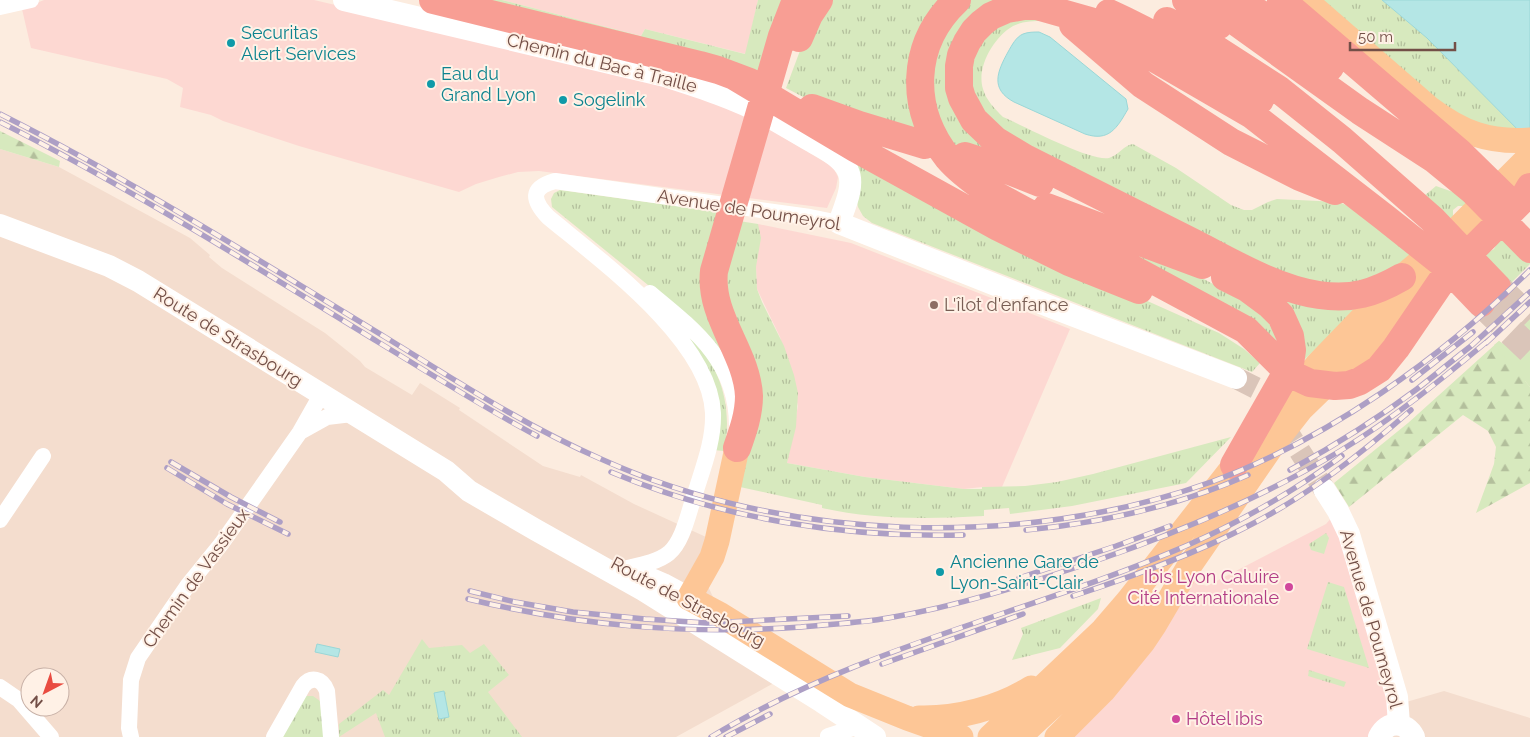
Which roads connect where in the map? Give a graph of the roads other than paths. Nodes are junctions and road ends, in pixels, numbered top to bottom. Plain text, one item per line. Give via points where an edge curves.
1 (31, 0) edge
2 (344, 0) edge
3 (433, 0) edge
4 (796, 0) edge
5 (819, 0) edge
6 (1081, 0) edge
7 (1127, 0) edge
8 (1186, 0) edge
9 (1192, 0) edge
10 (1208, 0) edge
11 (1218, 0) edge
12 (1231, 0) edge
13 (1265, 0) edge
14 (1281, 0) edge
15 (1305, 0) edge
16 (955, 2) edge
17 (9, 4) edge
18 (1045, 6) edge
19 (1325, 38) junction
20 (783, 59) junction
21 (734, 76) junction
22 (1342, 117) junction
23 (1530, 140) edge
24 (925, 145) dead end
25 (1530, 156) edge
26 (957, 158) junction
27 (1434, 159) junction
28 (1530, 180) edge
29 (1465, 185) junction
30 (1530, 187) edge
31 (1365, 203) junction
32 (548, 217) junction
33 (839, 222) junction
34 (1530, 222) edge
35 (0, 225) edge
36 (1447, 239) junction
37 (1530, 248) edge
38 (1438, 273) junction
39 (1402, 276) junction
40 (1396, 312) junction
41 (1280, 351) junction
42 (1236, 378) tunnel mouth
43 (1327, 383) junction
44 (321, 395) junction
45 (352, 414) junction
46 (300, 432) junction
47 (737, 448) junction
48 (43, 456) dead end
49 (1234, 465) junction
50 (446, 471) junction
51 (1324, 489) tunnel mouth
52 (0, 520) edge
53 (671, 552) junction
54 (627, 568) junction
55 (675, 600) junction
56 (756, 649) junction
57 (1066, 664) junction
58 (0, 687) edge
59 (836, 702) junction
60 (907, 718) junction
61 (1407, 731) edge
62 (867, 732) edge
63 (827, 736) edge
64 (51, 737) edge
65 (131, 737) edge
66 (274, 737) edge
67 (331, 737) edge
68 (961, 737) edge
69 (990, 737) edge
70 (1020, 737) edge
71 (1057, 737) edge
72 (1379, 737) edge

1 - 17 street
2 - 33 main road, Chemin du Bac à Traille via 665,76 765,114 827,151 848,170 847,198
3 - 21 highway
4 - 20 highway via 789,16
5 - 20 highway
6 - 38 highway via 1154,34 1226,77 1329,152 1409,226
7 - 38 highway via 1202,40 1278,89 1342,140 1432,219 1489,295
8 - 22 highway
9 - 22 highway via 1328,97
10 - 27 highway via 1360,111
11 - 27 highway via 1356,98
12 - 27 highway via 1259,12 1370,98
13 - 19 highway
14 - 19 highway
15 - 23 main road via 1448,122 1470,134 1488,138
16 - 26 highway via 932,33 924,51 920,77 926,121 940,147
18 - 31 highway via 1236,135
18 - 31 highway via 1090,21 1187,76 1203,93
18 - 39 highway via 1024,6 991,16 974,31 961,55 959,88 962,98 967,110 995,140 1256,274 1307,293 1358,295
19 - 34 highway via 1460,153
20 - 47 highway via 720,250 712,284 714,298 742,368 749,395 745,426
21 - 24 highway via 841,119
21 - 41 highway via 846,143 998,227 1069,262
22 - 29 highway via 1400,154
25 - 36 main road
26 - 41 highway via 964,173 986,190
26 - 41 highway via 962,169 977,177 1202,265 1247,288 1280,316 1290,336
27 - 29 highway
28 - 38 main road
29 - 37 highway
30 - 43 highway via 1523,199 1443,279 1379,368 1349,385
31 - 38 highway
32 - 33 street, Avenue de Poumeyrol via 539,207 537,194 541,187 555,181
32 - 47 street, Avenue de Poumeyrol via 630,277 690,326 711,348 723,367 734,398
32 - 53 street, Avenue de Poumeyrol via 642,298 679,338 706,379 712,398 708,454 684,529
33 - 42 main road, Avenue de Poumeyrol
35 - 44 main road, Route de Strasbourg via 123,273
36 - 39 main road
36 - 43 main road
38 - 40 main road
39 - 49 main road via 1317,365
40 - 43 main road
40 - 71 main road via 1301,409 1194,560 1155,624 1116,676
41 - 43 highway via 1286,370 1310,383
41 - 49 highway via 1290,364
43 - 70 main road via 1266,441 1158,595 1127,633
44 - 45 main road, Route de Strasbourg
44 - 46 street, Chemin de Vassieux
45 - 46 street, Chemin de Vassieux via 327,417
45 - 50 main road, Route de Strasbourg
46 - 65 street, Chemin de Vassieux via 138,658 131,680
47 - 55 main road via 712,557
48 - 52 street
49 - 57 main road via 1128,601 1103,630
50 - 54 main road, Route de Strasbourg via 468,477
50 - 55 main road, Route de Strasbourg via 469,491 643,590
51 - 61 main road, Avenue de Poumeyrol via 1349,534
53 - 54 street via 646,564
53 - 55 street, Avenue de Poumeyrol
54 - 55 main road, Route de Strasbourg via 648,578
55 - 56 main road, Route de Strasbourg
55 - 56 main road, Route de Strasbourg via 721,616
56 - 59 main road, Route de Strasbourg
57 - 60 main road via 1007,701 973,712
57 - 69 main road
58 - 64 street via 19,700
59 - 60 main road, Route de Strasbourg
59 - 62 main road, Route de Strasbourg
59 - 63 street
60 - 68 main road, Route de Strasbourg
61 - 72 main road via 1388,726
62 - 63 street
66 - 67 street via 303,686 314,679 320,680 327,691

